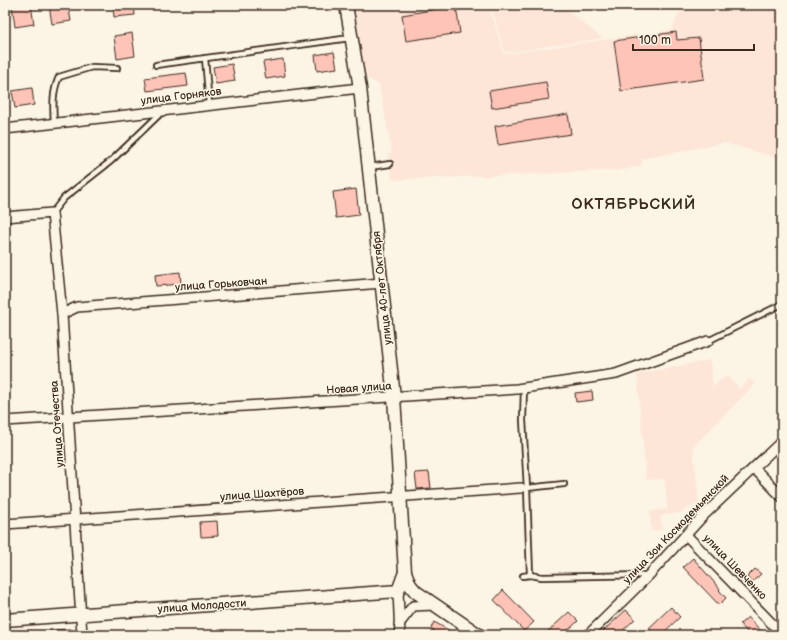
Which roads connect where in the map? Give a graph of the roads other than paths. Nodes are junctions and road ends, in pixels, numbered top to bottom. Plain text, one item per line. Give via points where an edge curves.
1 (346, 5) edge
2 (352, 38) junction
3 (205, 58) junction
4 (156, 65) dead end
5 (117, 68) dead end
6 (360, 88) junction
7 (209, 105) junction
8 (163, 111) junction
9 (54, 123) junction
10 (5, 129) edge
11 (390, 164) dead end
12 (368, 167) junction
13 (52, 213) junction
14 (5, 217) edge
15 (382, 283) junction
16 (782, 304) edge
17 (62, 314) junction
18 (708, 341) joint
19 (524, 388) junction
20 (394, 397) junction
21 (69, 418) junction
22 (5, 421) edge
23 (782, 441) edge
24 (754, 468) junction
25 (564, 484) dead end
26 (524, 488) junction
27 (400, 497) junction
28 (782, 497) edge
29 (76, 519) junction
30 (5, 524) edge
31 (686, 535) junction
32 (405, 572) junction
33 (530, 575) junction
34 (649, 575) junction
35 (523, 576) dead end
36 (398, 592) junction
37 (434, 605) junction
38 (81, 614) junction
39 (5, 620) edge
40 (399, 624) junction
41 (782, 634) edge
42 (82, 635) edge
43 (400, 635) edge
44 (479, 635) edge
45 (588, 635) edge

1 - 2 street, улица 40-лет Октября
2 - 3 lane
2 - 6 street, улица 40-лет Октября
3 - 4 lane
3 - 7 lane
5 - 9 lane via 92,67 59,77 54,86
6 - 7 street, улица Горняков
6 - 12 street, улица 40-лет Октября
7 - 8 street, улица Горняков
8 - 9 street, улица Горняков
8 - 13 lane via 111,161 64,198
9 - 10 street, улица Горняков
11 - 12 lane
12 - 15 street, улица 40-лет Октября
13 - 14 street
13 - 17 street, улица Отечества
15 - 17 street, улица Горьковчан via 77,307
15 - 20 street, улица 40-лет Октября
16 - 18 lane
17 - 21 street, улица Отечества
18 - 19 street, Новая улица via 616,374
19 - 20 street, Новая улица
19 - 26 lane
20 - 21 street, Новая улица
20 - 27 street, улица 40-лет Октября
21 - 22 street, Новая улица
21 - 29 street, улица Отечества
23 - 24 street, улица Зои Космодемьянской
24 - 28 street
24 - 31 street, улица Зои Космодемьянской
25 - 26 lane
26 - 27 street, улица Шахтёров
26 - 33 lane
27 - 29 street, улица Шахтёров
27 - 32 street, улица 40-лет Октября
29 - 30 street, улица Шахтёров
29 - 38 street, улица Отечества
31 - 34 street, улица Зои Космодемьянской
31 - 41 street, улица Шевченко
32 - 36 street, улица 40-лет Октября
32 - 37 street, улица 40-лет Октября via 413,589
33 - 34 lane
33 - 35 lane
34 - 45 street, улица Зои Космодемьянской
36 - 38 street, улица Молодости
36 - 40 street, улица 40-лет Октября
37 - 40 street via 413,606
37 - 44 street, улица 40-лет Октября
38 - 39 street, улица Молодости
38 - 42 street, улица Отечества
40 - 43 street, улица 40-лет Октября

